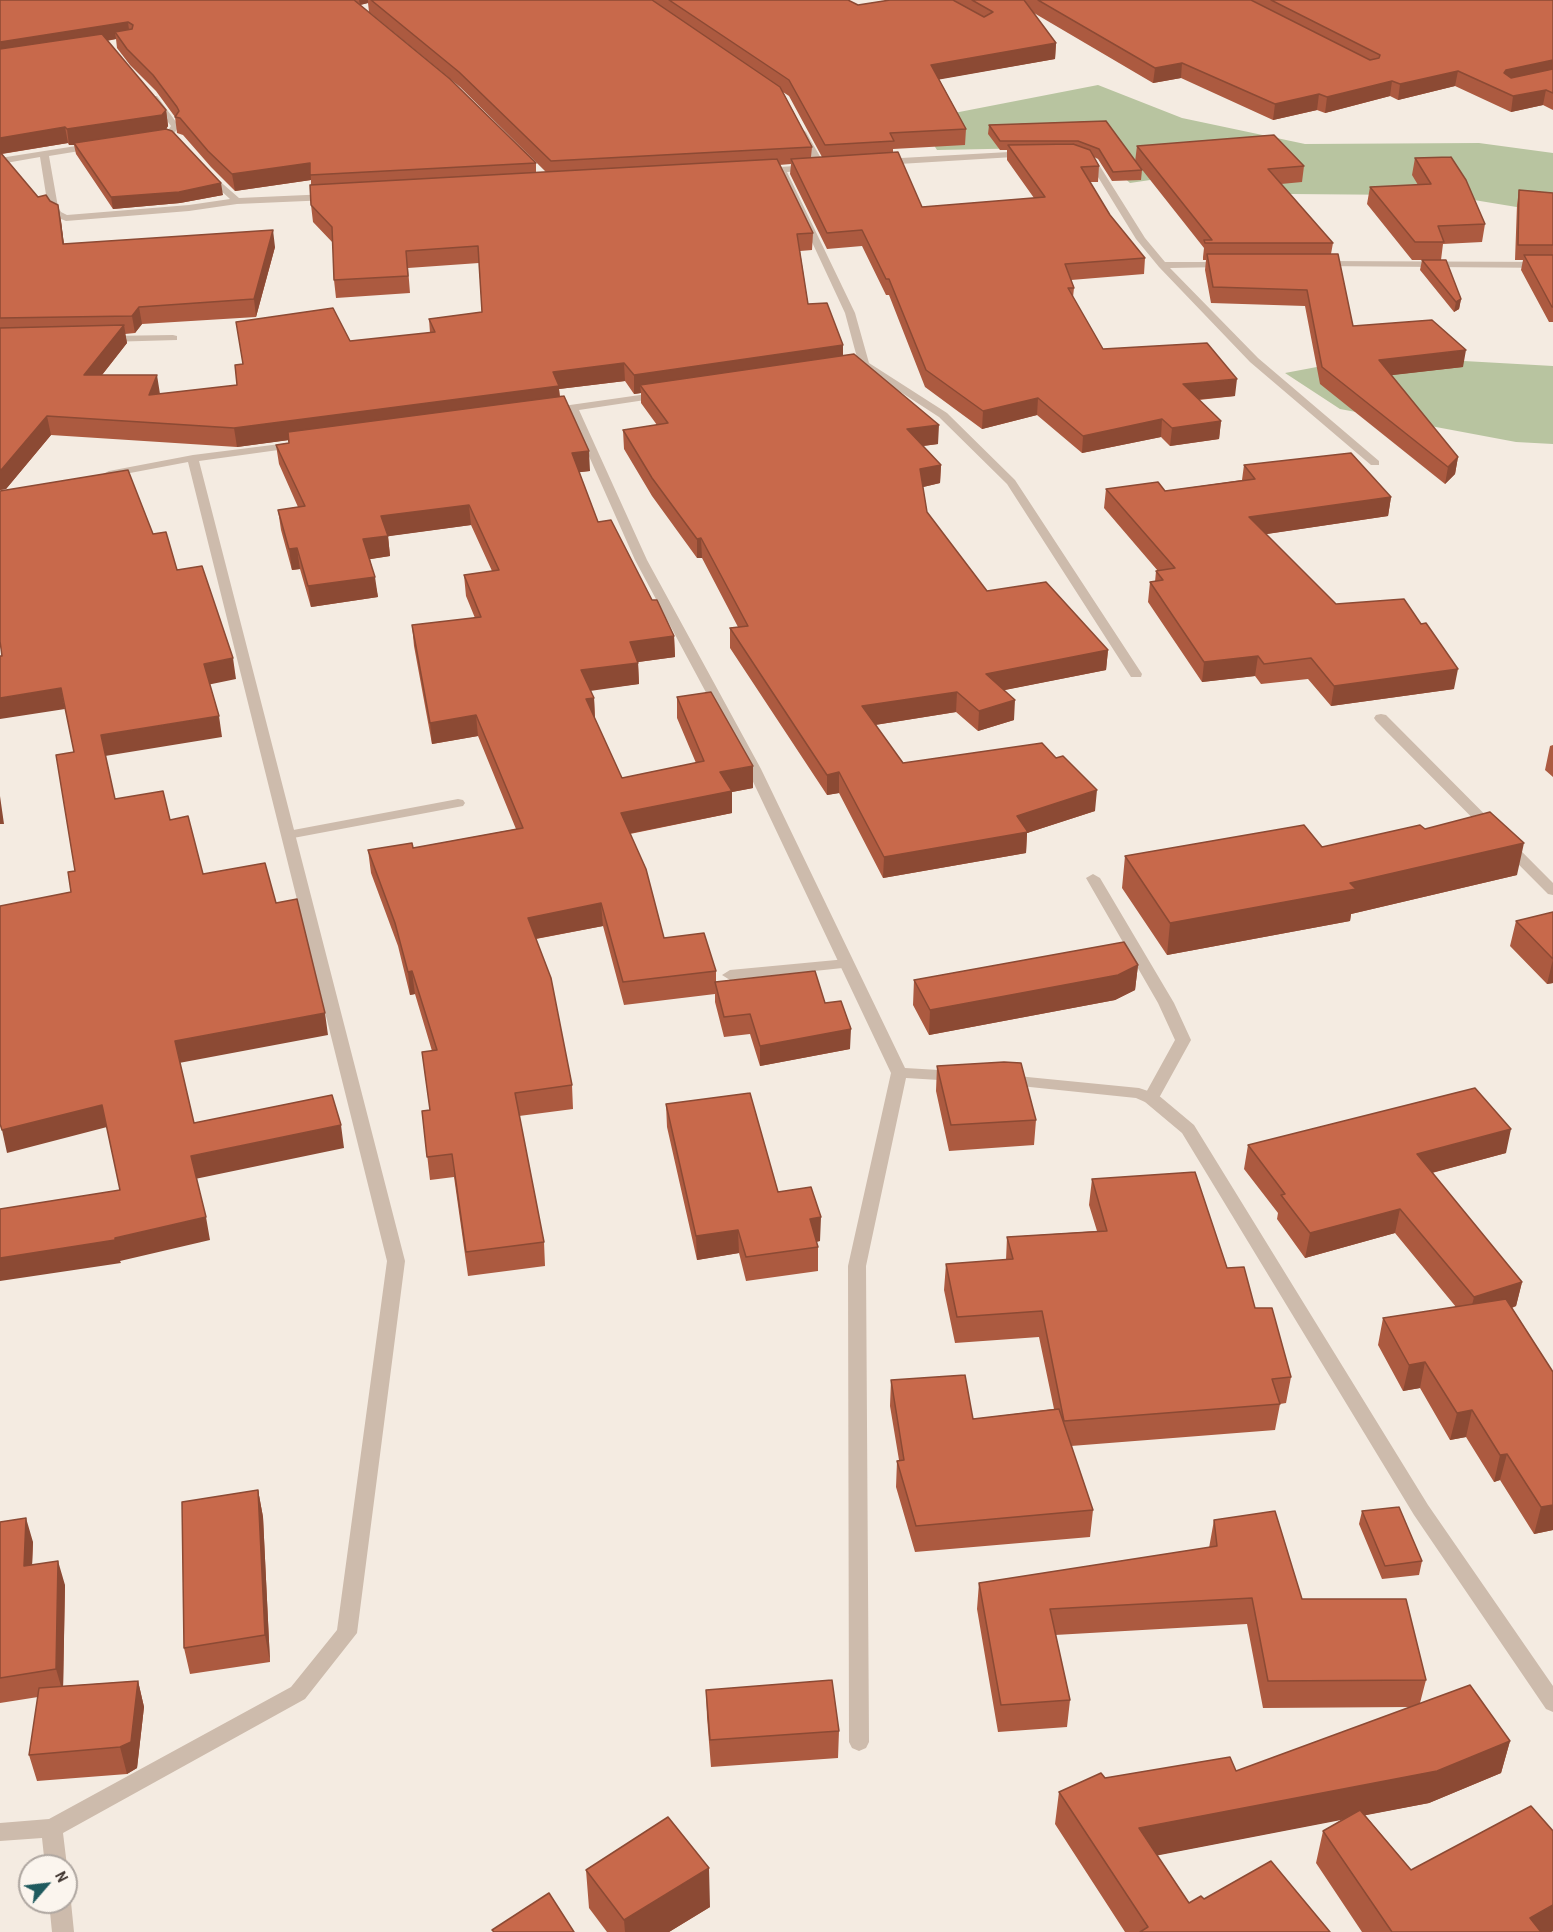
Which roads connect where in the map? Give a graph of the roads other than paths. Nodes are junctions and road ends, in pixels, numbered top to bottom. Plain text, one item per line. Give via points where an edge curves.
1 (144, 87) edge
2 (795, 119) edge
3 (156, 135) edge
4 (108, 143) edge
5 (1040, 154) edge
6 (1073, 154) edge
7 (44, 155) junction
8 (0, 162) edge
9 (200, 163) edge
10 (876, 163) edge
11 (832, 166) edge
12 (821, 167) junction
13 (781, 170) junction
14 (758, 172) edge
15 (340, 197) edge
16 (237, 201) junction
17 (1240, 264) edge
18 (1311, 264) edge
19 (1162, 265) junction
20 (1553, 265) edge
21 (173, 338) dead end
22 (92, 339) edge
23 (678, 392) edge
24 (573, 408) junction
25 (549, 411) edge
26 (312, 442) edge
27 (193, 458) junction
28 (1375, 463) dead end
29 (102, 476) edge
30 (1136, 674) dead end
31 (1381, 718) dead end
32 (458, 803) dead end
33 (288, 835) junction
34 (1093, 878) dead end
35 (1553, 891) edge
36 (847, 964) junction
37 (730, 975) dead end
38 (900, 1072) junction
39 (1151, 1098) junction
40 (1553, 1703) edge
41 (859, 1742) dead end
42 (52, 1828) junction
43 (0, 1832) edge
44 (55, 1854) edge
45 (61, 1914) edge
46 (63, 1932) edge

1 - 3 street via 175,126 174,136
2 - 12 street
4 - 7 street
5 - 10 street
6 - 19 street via 1093,162
7 - 8 street
7 - 16 street via 53,207 66,218
9 - 16 street
11 - 12 street
12 - 13 street
13 - 14 street
13 - 30 street via 850,313 858,366 943,415 1011,482
15 - 16 street
17 - 19 street
18 - 20 street
19 - 28 street via 1254,360
21 - 22 street
23 - 24 street
24 - 25 street
24 - 36 street via 641,560 754,769
26 - 27 street
27 - 29 street
27 - 33 street
31 - 35 street
32 - 33 street
33 - 42 street via 396,1261 347,1633 298,1693
34 - 39 street via 1167,1004 1183,1040
36 - 37 street
36 - 38 street
38 - 39 street via 1139,1093
38 - 41 street via 857,1266
39 - 40 street via 1188,1129 1421,1510
42 - 43 street
42 - 44 street
45 - 46 street

